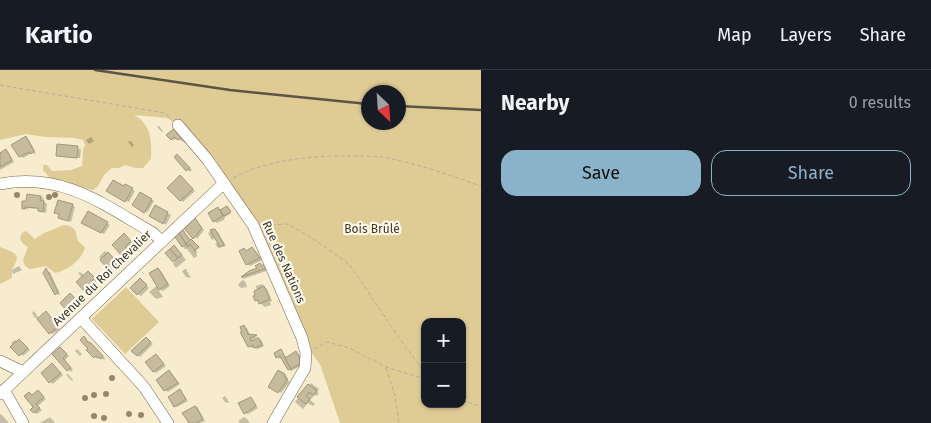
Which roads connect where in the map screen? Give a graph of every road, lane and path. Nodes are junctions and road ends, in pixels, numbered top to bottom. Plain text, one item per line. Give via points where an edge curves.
1 (0, 85) edge
2 (178, 125) joint
3 (224, 183) junction
4 (0, 184) edge
5 (481, 186) edge
6 (254, 225) junction
7 (162, 241) junction
8 (81, 318) junction
9 (306, 353) junction
10 (0, 361) edge
11 (386, 367) junction
12 (421, 368) edge
13 (22, 372) junction
14 (421, 378) edge
15 (2, 392) edge
16 (466, 402) edge
17 (481, 406) edge
18 (23, 423) edge
19 (168, 423) edge
20 (273, 423) edge
21 (399, 423) edge

1 - 2 path via 165,113
2 - 3 street, Rue des Nations
3 - 5 path via 242,173 292,159 335,156 381,157
3 - 6 street, Rue des Nations
3 - 7 street, Avenue du Roi Chevalier
4 - 7 street via 26,180 55,184 83,193 153,232
6 - 9 street, Rue des Nations
6 - 12 path via 288,224 350,265
7 - 8 street, Avenue du Roi Chevalier
8 - 13 street, Avenue du Roi Chevalier
8 - 19 street via 144,387
9 - 11 path via 328,342 350,348
9 - 20 street via 305,368
10 - 13 street
11 - 14 path
11 - 21 path
13 - 15 street, Avenue du Roi Chevalier
15 - 18 street
16 - 17 path

